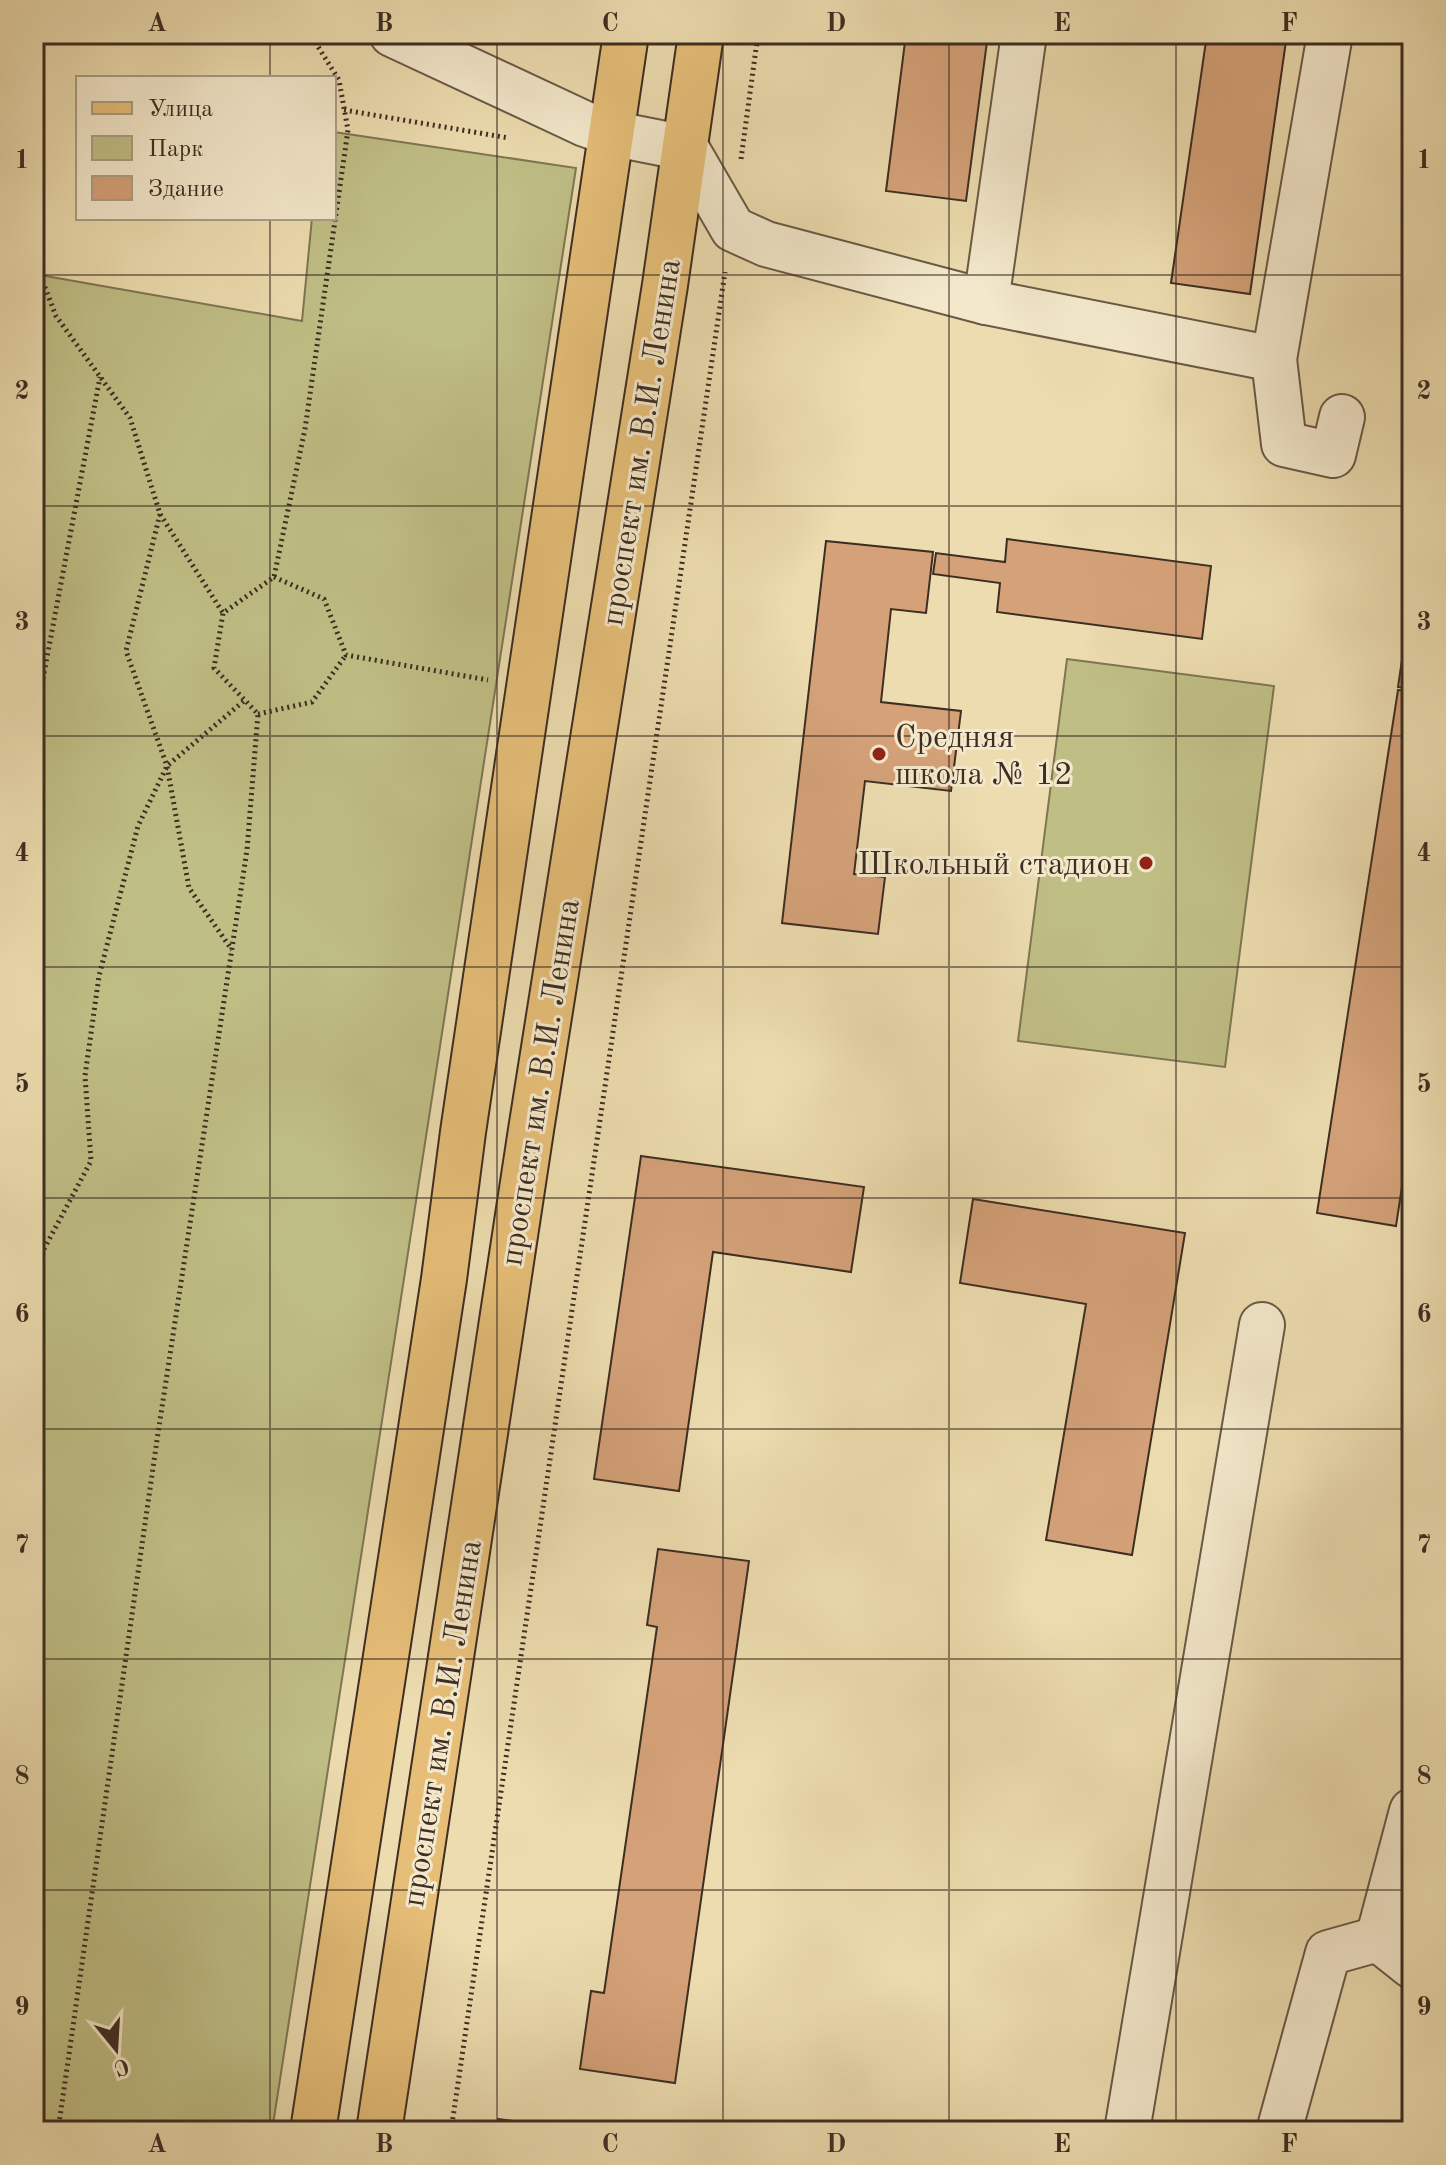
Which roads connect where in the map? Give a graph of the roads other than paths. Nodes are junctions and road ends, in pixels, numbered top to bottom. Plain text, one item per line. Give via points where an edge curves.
1 (392, 34) edge
2 (626, 34) edge
3 (701, 34) edge
4 (1024, 34) edge
5 (1330, 34) edge
6 (610, 133) junction
7 (686, 148) junction
8 (986, 302) junction
9 (1274, 359) junction
10 (1342, 417) dead end
11 (1262, 1325) dead end
12 (1412, 1811) edge
13 (1378, 1939) junction
14 (1412, 1966) edge
15 (313, 2131) edge
16 (379, 2131) edge
17 (1127, 2131) edge
18 (1279, 2131) edge

1 - 6 street
2 - 6 main road, проспект им. В.И. Ленина
3 - 7 main road, проспект им. В.И. Ленина
4 - 8 street
5 - 9 street
6 - 7 street
6 - 15 main road, проспект им. В.И. Ленина via 444,1279
7 - 8 street via 733,229 766,244
7 - 16 main road, проспект им. В.И. Ленина
8 - 9 street
9 - 10 street via 1284,444 1333,455
11 - 17 street
12 - 13 street
13 - 14 street
13 - 18 street via 1328,1953

